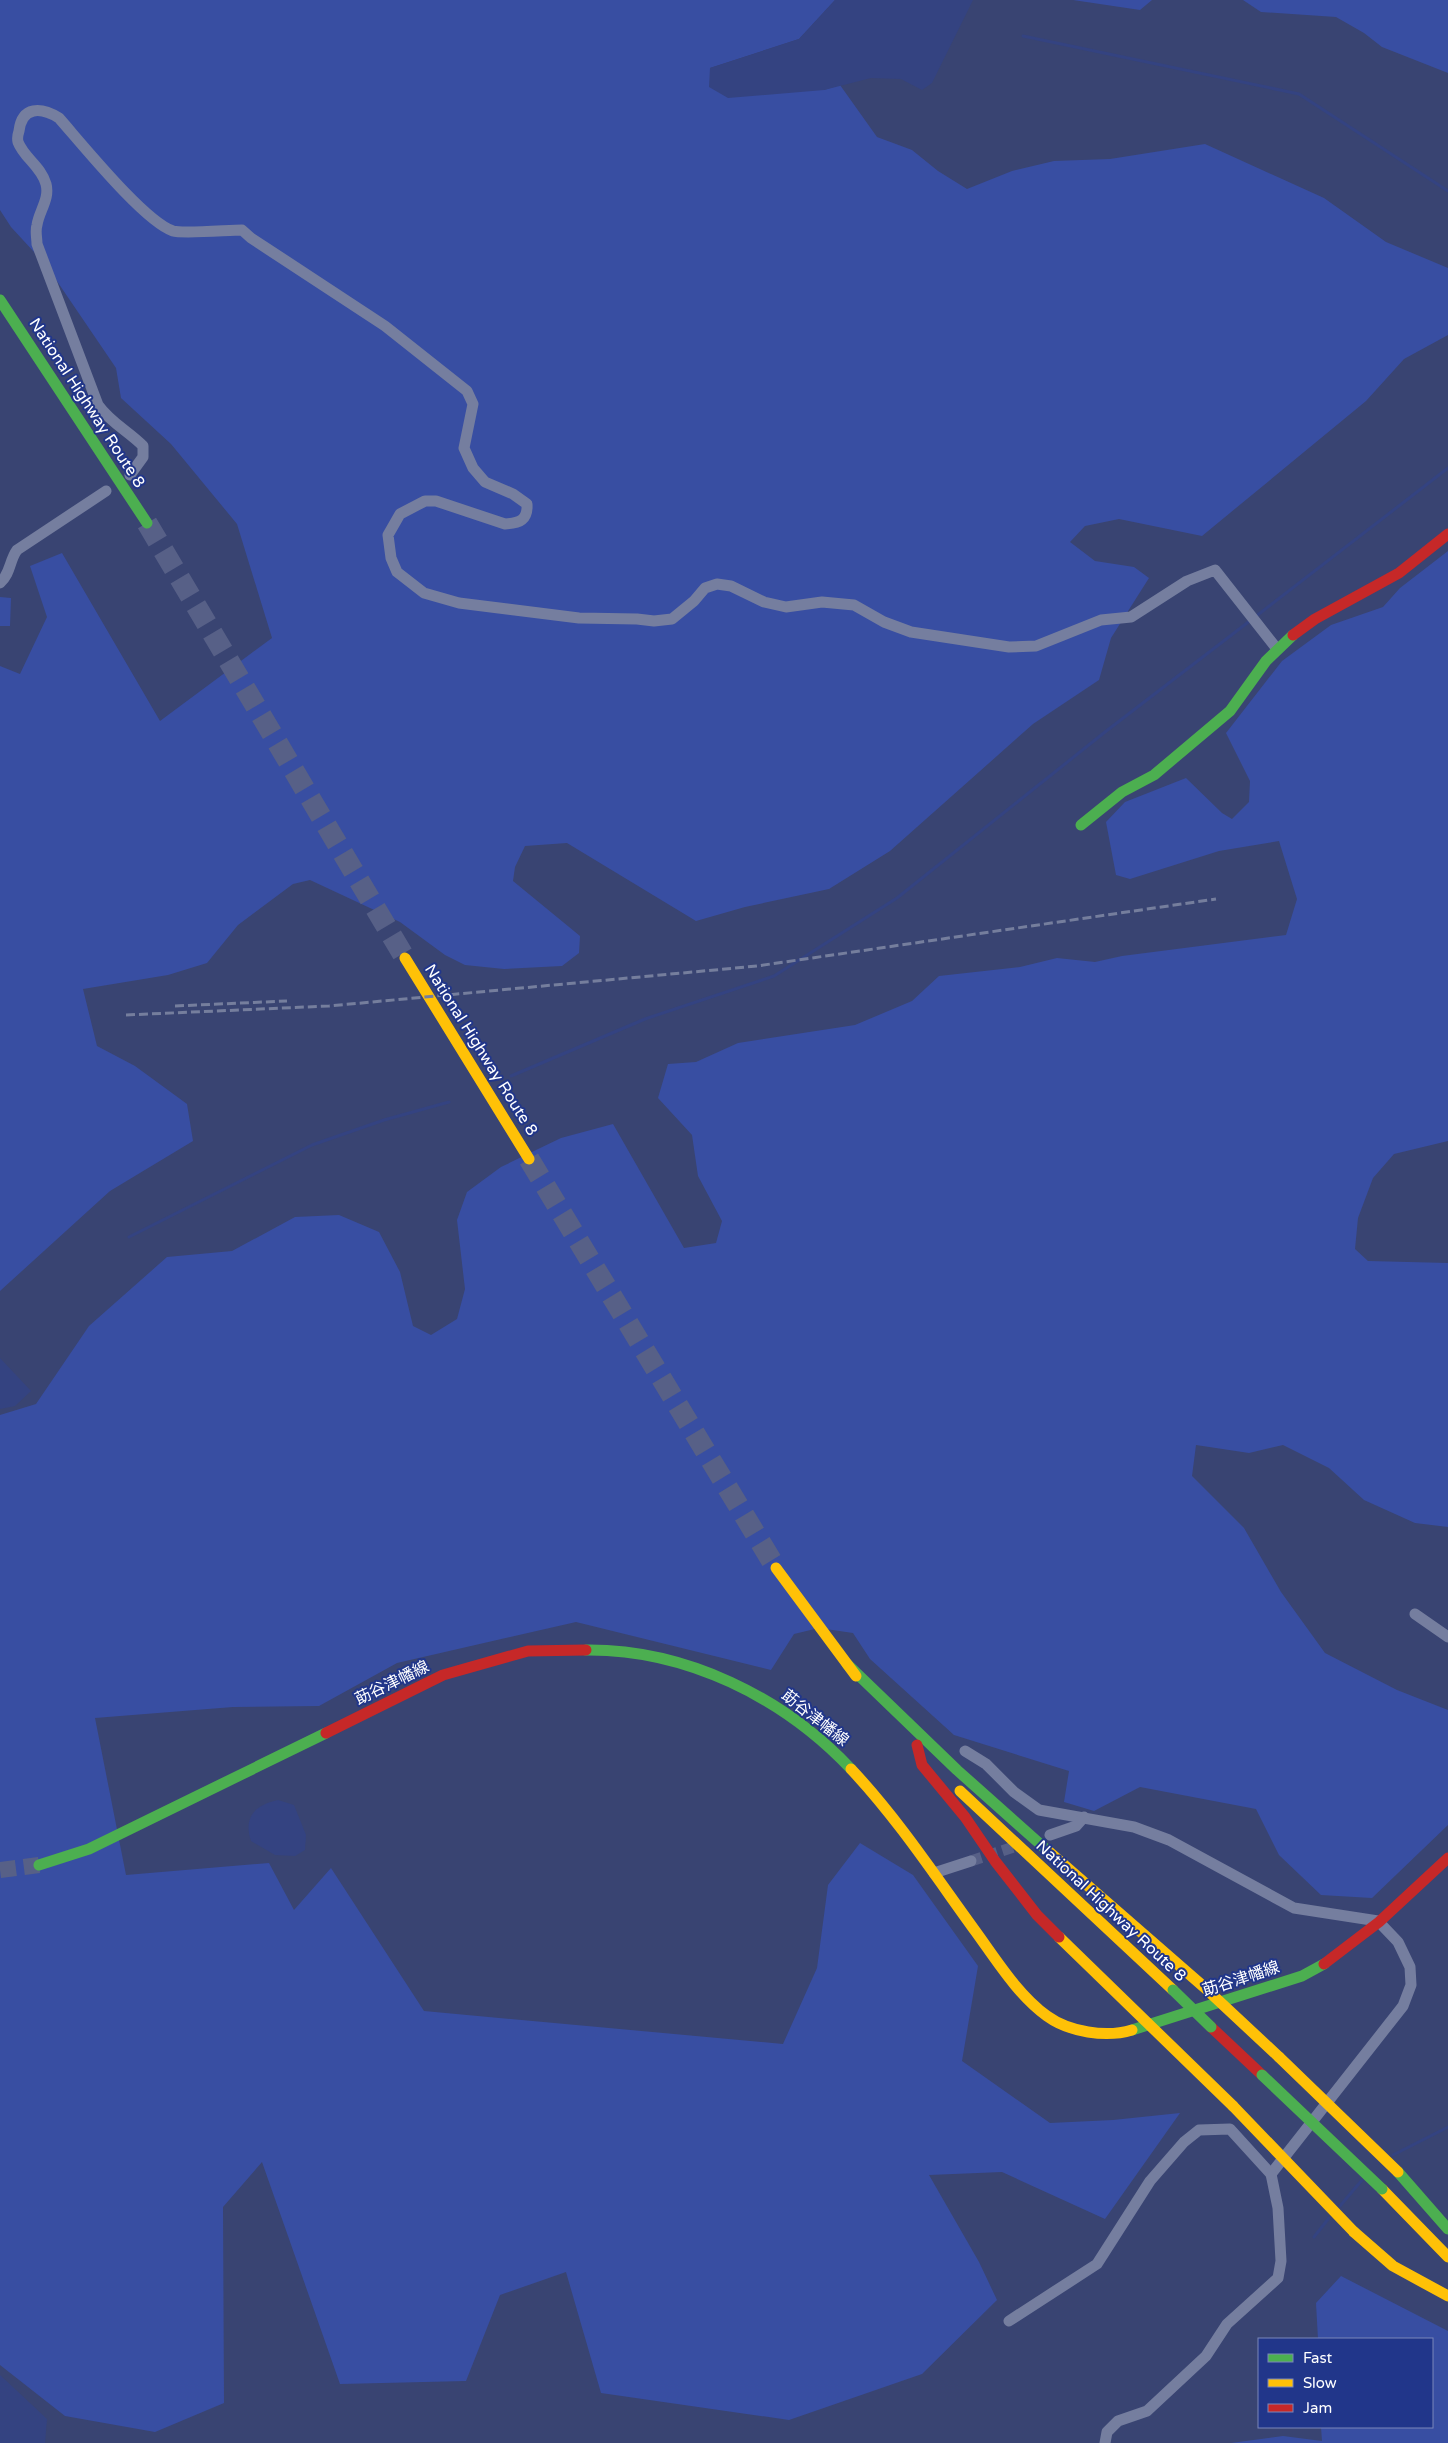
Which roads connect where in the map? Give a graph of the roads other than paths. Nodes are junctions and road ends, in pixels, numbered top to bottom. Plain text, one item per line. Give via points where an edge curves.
1 (0, 300) edge
2 (130, 475) dead end
3 (106, 491) dead end
4 (147, 523) tunnel mouth
5 (1448, 534) edge
6 (0, 583) edge
7 (1276, 649) junction
8 (1080, 825) dead end
9 (405, 958) tunnel mouth
10 (529, 1159) tunnel mouth
11 (776, 1568) tunnel mouth
12 (1415, 1614) dead end
13 (1448, 1637) edge
14 (847, 1664) junction
15 (917, 1745) junction
16 (965, 1752) dead end
17 (1084, 1816) junction
18 (1050, 1835) dead end
19 (1448, 1858) edge
20 (971, 1862) tunnel mouth
21 (39, 1865) tunnel mouth
22 (934, 1873) junction
23 (1378, 1921) junction
24 (1222, 2002) junction
25 (1151, 2025) junction
26 (1271, 2174) junction
27 (1448, 2229) edge
28 (1448, 2257) edge
29 (1448, 2296) edge
30 (1009, 2321) dead end
31 (1105, 2443) edge

1 - 4 main road, National Highway Route 8
2 - 7 street via 143,456 142,446 107,417 98,405 36,244 46,185 40,169 18,140 20,121 26,114 39,110 59,118 151,216 174,231 242,230 385,326 467,391 473,404 464,448 485,482 513,494 527,504 527,512 518,523 505,524 436,501 425,501 400,514 388,535 391,558 397,572 424,593 459,603 579,618 654,621 672,619 705,588 717,584 731,586 764,602 786,607 822,602 854,605 884,622 911,632 1009,647 1036,646 1101,620 1131,617 1187,581 1215,570
3 - 6 street via 17,550 10,559 10,571
5 - 7 main road via 1399,573 1315,619
7 - 8 main road via 1230,711 1154,775 1122,792
9 - 10 main road, National Highway Route 8
11 - 14 main road, National Highway Route 8
12 - 13 street
14 - 15 main road, National Highway Route 8
14 - 24 main road via 972,1784
15 - 25 main road via 922,1764 1037,1915
15 - 28 main road, National Highway Route 8, bridge via 984,1815 1382,2189
16 - 17 street via 986,1764 1014,1792 1039,1810
17 - 18 street via 1076,1826
17 - 23 street via 1134,1827 1169,1840 1294,1908
19 - 23 main road, 莇谷津幡線
20 - 22 street
21 - 22 main road, 莇谷津幡線 via 89,1849 130,1830 443,1675 528,1651 614,1650 682,1663 736,1685 784,1711 832,1749 878,1798
22 - 25 main road, 莇谷津幡線 via 1008,1977 1051,2019 1080,2032 1105,2034
23 - 24 main road, 莇谷津幡線 via 1343,1953 1322,1966 1302,1976
23 - 26 street via 1398,1942 1410,1966 1411,1985 1403,2006
24 - 25 main road, 莇谷津幡線
24 - 27 main road, bridge via 1398,2172
25 - 29 main road, bridge via 1354,2232 1394,2266
26 - 30 street via 1230,2129 1198,2130 1150,2181 1097,2264
26 - 31 street via 1278,2208 1281,2261 1278,2278 1227,2324 1206,2356 1147,2411 1118,2421 1108,2432

